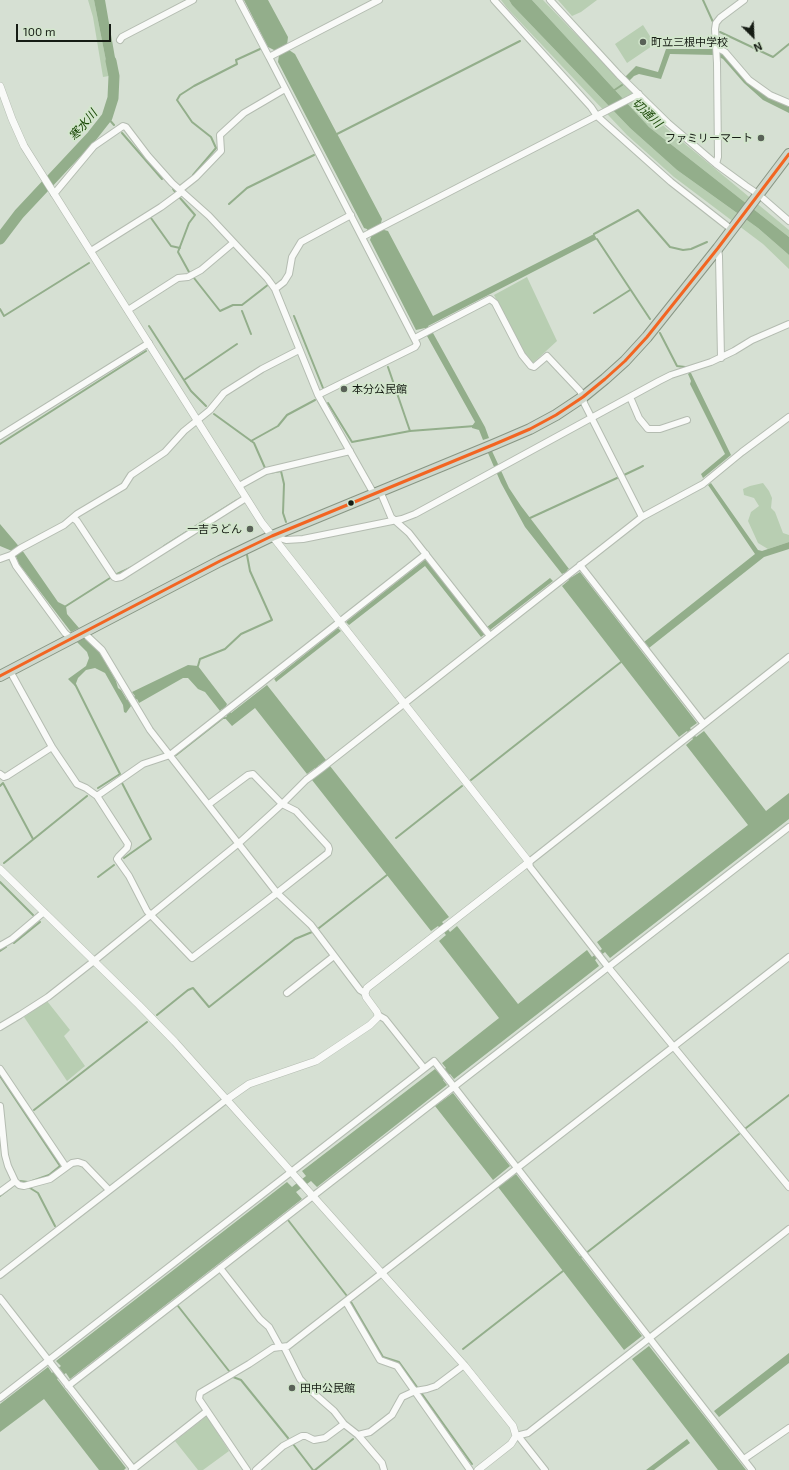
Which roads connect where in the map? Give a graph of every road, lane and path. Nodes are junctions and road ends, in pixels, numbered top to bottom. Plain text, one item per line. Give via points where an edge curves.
1 (193, 0) edge
2 (239, 0) edge
3 (379, 0) edge
4 (494, 0) edge
5 (550, 0) edge
6 (744, 0) edge
7 (120, 40) dead end
8 (716, 48) junction
9 (272, 55) junction
10 (0, 86) edge
11 (285, 89) junction
12 (638, 95) junction
13 (789, 103) edge
14 (599, 115) junction
15 (789, 154) edge
16 (716, 164) junction
17 (181, 190) junction
18 (54, 194) junction
19 (757, 195) junction
20 (351, 216) junction
21 (789, 222) edge
22 (731, 229) junction
23 (365, 235) junction
24 (233, 243) junction
25 (718, 248) junction
26 (91, 251) junction
27 (275, 290) junction
28 (128, 310) junction
29 (789, 324) edge
30 (415, 338) junction
31 (149, 343) junction
32 (300, 350) junction
33 (721, 358) junction
34 (318, 395) junction
35 (583, 397) junction
36 (630, 397) junction
37 (592, 417) junction
38 (789, 417) edge
39 (198, 420) junction
40 (687, 420) dead end
41 (0, 436) edge
42 (350, 451) junction
43 (239, 486) junction
44 (377, 492) junction
45 (246, 498) junction
46 (642, 517) junction
47 (73, 518) junction
48 (396, 521) junction
49 (272, 536) junction
50 (426, 554) junction
51 (12, 555) junction
52 (0, 559) edge
53 (580, 565) junction
54 (340, 621) junction
55 (84, 632) junction
56 (490, 636) junction
57 (72, 638) junction
58 (789, 657) edge
59 (10, 671) junction
60 (0, 676) edge
61 (404, 703) junction
62 (703, 723) junction
63 (52, 747) junction
64 (170, 755) junction
65 (0, 774) edge
66 (97, 796) junction
67 (209, 804) junction
68 (282, 804) junction
69 (789, 827) edge
70 (239, 843) junction
71 (529, 862) junction
72 (0, 869) edge
73 (277, 893) junction
74 (44, 912) junction
75 (150, 916) junction
76 (0, 946) edge
77 (334, 956) junction
78 (789, 957) edge
79 (94, 961) junction
80 (608, 967) junction
81 (287, 993) dead end
82 (365, 993) junction
83 (378, 1015) junction
84 (0, 1027) edge
85 (674, 1046) junction
86 (424, 1068) junction
87 (0, 1069) edge
88 (454, 1087) junction
89 (226, 1100) junction
90 (0, 1106) edge
91 (66, 1167) junction
92 (517, 1168) junction
93 (291, 1172) junction
94 (15, 1181) junction
95 (789, 1187) edge
96 (109, 1190) junction
97 (0, 1192) edge
98 (314, 1196) junction
99 (789, 1229) edge
100 (220, 1268) junction
101 (382, 1273) junction
102 (0, 1275) edge
103 (0, 1298) edge
104 (346, 1302) junction
105 (650, 1337) junction
106 (282, 1347) junction
107 (48, 1360) junction
108 (464, 1365) junction
109 (68, 1386) junction
110 (415, 1391) junction
111 (0, 1398) edge
112 (207, 1411) junction
113 (344, 1424) junction
114 (789, 1428) edge
115 (358, 1435) junction
116 (518, 1436) junction
117 (744, 1459) junction
118 (133, 1470) edge
119 (247, 1470) edge
120 (256, 1470) edge
121 (384, 1470) edge
122 (470, 1470) edge
123 (478, 1470) edge
124 (545, 1470) edge
125 (752, 1470) edge

1 - 7 street
2 - 9 street
3 - 9 street
4 - 14 street
5 - 12 street
6 - 8 street via 716,23
8 - 13 street via 725,52 749,80 770,95
8 - 16 street
9 - 11 street
10 - 18 street via 24,146
11 - 17 street via 244,113 220,135 221,151
11 - 20 street
12 - 14 street
12 - 16 street
14 - 22 street via 671,182
14 - 23 street
15 - 19 highway
16 - 19 street
17 - 18 street via 123,126 94,146
17 - 24 street
17 - 26 street via 161,207
18 - 26 street
19 - 21 street
19 - 22 highway
20 - 23 street
20 - 27 street via 301,242 292,257 289,274
22 - 25 highway
23 - 30 street
24 - 27 street via 267,278
24 - 28 street via 201,270 188,277 178,278
25 - 33 street
25 - 35 highway via 647,337 625,361
26 - 28 street
27 - 32 street
28 - 31 street
29 - 33 street via 752,340
30 - 34 street via 415,347
30 - 35 street via 490,299 495,303 522,355 531,366 547,356 575,384
31 - 39 street
31 - 41 street
32 - 34 street
32 - 39 street via 262,369 224,393
33 - 36 street via 671,376
34 - 42 street
35 - 37 street
35 - 44 highway via 530,429
36 - 37 street
36 - 40 street via 639,418 648,429 660,429
37 - 46 street
37 - 48 street via 415,514
38 - 46 street via 703,484
39 - 43 street
39 - 47 street via 165,452 131,475 124,486
42 - 43 street via 266,470
42 - 44 street
43 - 45 street
44 - 48 street
44 - 49 highway
45 - 47 street via 116,578
45 - 49 street
46 - 53 street
47 - 51 street
48 - 49 street via 303,539 286,540
48 - 50 street via 409,532
49 - 54 street
49 - 55 highway
50 - 54 street
50 - 56 street
51 - 52 street
51 - 57 street via 16,566 65,633
53 - 56 street
53 - 62 street
54 - 61 street
54 - 64 street
55 - 57 highway
55 - 64 street via 102,650 150,730
56 - 61 street
57 - 59 highway
58 - 62 street
59 - 60 highway
59 - 63 street
61 - 68 street via 316,772
61 - 71 street
62 - 71 street via 670,752
63 - 65 street via 7,776
63 - 66 street via 77,784
64 - 66 street via 143,764
64 - 67 street
66 - 75 street via 128,844 117,859
67 - 68 street via 253,774
67 - 70 street
68 - 70 street
68 - 73 street via 296,811 329,849 328,853
69 - 80 street
70 - 73 street
70 - 75 street
71 - 80 street via 530,867
71 - 82 street via 367,988
72 - 74 street
73 - 75 street via 192,958
73 - 77 street via 311,925
74 - 76 street
74 - 79 street
75 - 79 street
77 - 81 street
77 - 82 street
78 - 85 street
79 - 84 street via 48,996
79 - 89 street via 139,1005
80 - 85 street
80 - 88 street
82 - 83 street
83 - 86 street via 385,1019
83 - 89 street via 370,1025 316,1061 249,1084
85 - 92 street
85 - 95 street
86 - 88 street via 434,1061
86 - 93 street
87 - 91 street
88 - 92 street
88 - 98 street
89 - 93 street
89 - 96 street
90 - 94 street via 4,1155
91 - 94 street via 50,1179 34,1184 24,1186
91 - 96 street via 72,1163 84,1164
92 - 101 street
92 - 105 street
93 - 98 street
93 - 107 street
94 - 97 street
96 - 102 street
98 - 100 street
98 - 101 street
99 - 105 street
100 - 106 street via 269,1327
100 - 109 street
101 - 104 street
101 - 108 street
103 - 107 street
104 - 106 street via 288,1346
104 - 110 street via 380,1360 397,1366
105 - 116 street via 528,1433
105 - 117 street
106 - 112 street via 273,1348 200,1393 200,1399
106 - 113 street via 300,1379
107 - 109 street
107 - 111 street
108 - 110 street via 436,1386
108 - 116 street via 513,1426
109 - 118 street
110 - 115 street via 402,1397 392,1415 370,1432
110 - 122 street
112 - 118 street
112 - 119 street
113 - 115 street
113 - 120 street via 325,1438 314,1440 302,1436 284,1446
114 - 117 street
115 - 121 street via 382,1462
116 - 123 street
116 - 124 street
117 - 125 street

